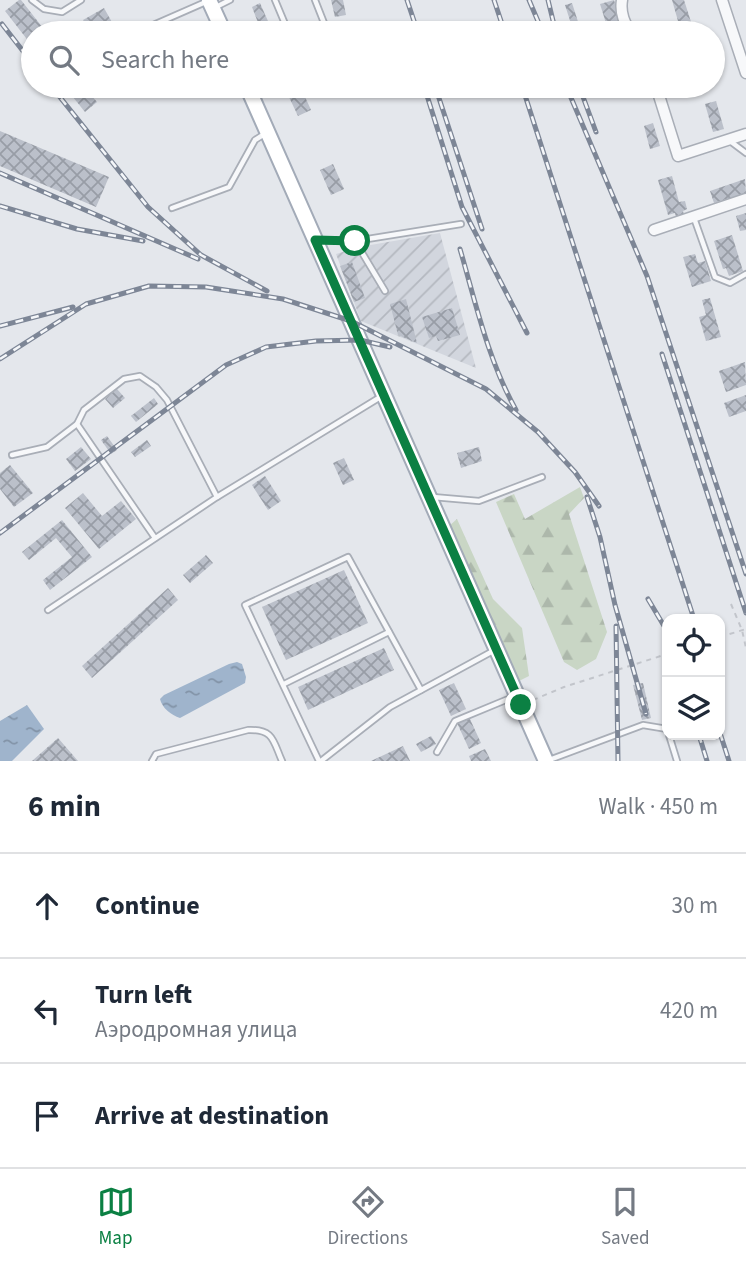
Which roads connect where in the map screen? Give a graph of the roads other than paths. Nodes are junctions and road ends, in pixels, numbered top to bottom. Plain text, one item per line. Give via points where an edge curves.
1 (32, 0) edge
2 (81, 0) edge
3 (230, 0) edge
4 (275, 0) edge
5 (315, 0) edge
6 (622, 0) edge
7 (722, 0) edge
8 (210, 3) edge
9 (165, 21) edge
10 (218, 21) edge
11 (284, 21) edge
12 (323, 21) edge
13 (625, 21) edge
14 (746, 73) edge
15 (252, 98) edge
16 (660, 98) edge
17 (267, 133) junction
18 (746, 134) edge
19 (729, 140) junction
20 (746, 153) edge
21 (746, 199) edge
22 (172, 208) dead end
23 (694, 217) junction
24 (461, 224) dead end
25 (654, 230) dead end
26 (315, 240) junction
27 (355, 241) junction
28 (746, 274) edge
29 (385, 290) dead end
30 (383, 395) junction
31 (77, 424) junction
32 (12, 455) dead end
33 (542, 477) dead end
34 (429, 496) junction
35 (217, 497) junction
36 (156, 538) junction
37 (48, 610) dead end
38 (389, 632) junction
39 (497, 649) junction
40 (284, 684) junction
41 (421, 690) junction
42 (519, 700) junction
43 (662, 728) edge
44 (671, 740) edge
45 (437, 752) dead end
46 (152, 761) edge
47 (282, 761) edge
48 (320, 761) edge
49 (546, 761) edge
50 (677, 761) edge

1 - 2 lane via 44,9 62,12
3 - 8 lane
4 - 11 lane
5 - 12 lane
6 - 13 street
7 - 14 street
8 - 9 lane
8 - 10 main road
15 - 17 main road
16 - 19 street via 678,156
17 - 22 lane via 255,140 229,187
17 - 26 main road
18 - 19 street
19 - 20 lane
21 - 23 street
23 - 25 street
23 - 28 lane via 715,277 730,283
24 - 27 lane
26 - 27 lane
26 - 30 main road
27 - 29 lane
30 - 34 main road
30 - 35 lane
31 - 32 lane via 47,447
31 - 35 lane via 84,410 124,379 140,376 167,400
31 - 36 lane
33 - 34 lane via 479,501
34 - 39 main road
35 - 36 lane
36 - 37 lane
38 - 40 lane
38 - 40 lane via 348,557 245,605
38 - 41 lane
39 - 41 lane
39 - 42 main road
40 - 48 lane
41 - 48 lane via 390,707
42 - 45 lane via 455,722
42 - 49 main road
43 - 49 lane via 643,724
44 - 50 lane
46 - 47 lane via 156,754 261,729 270,734

